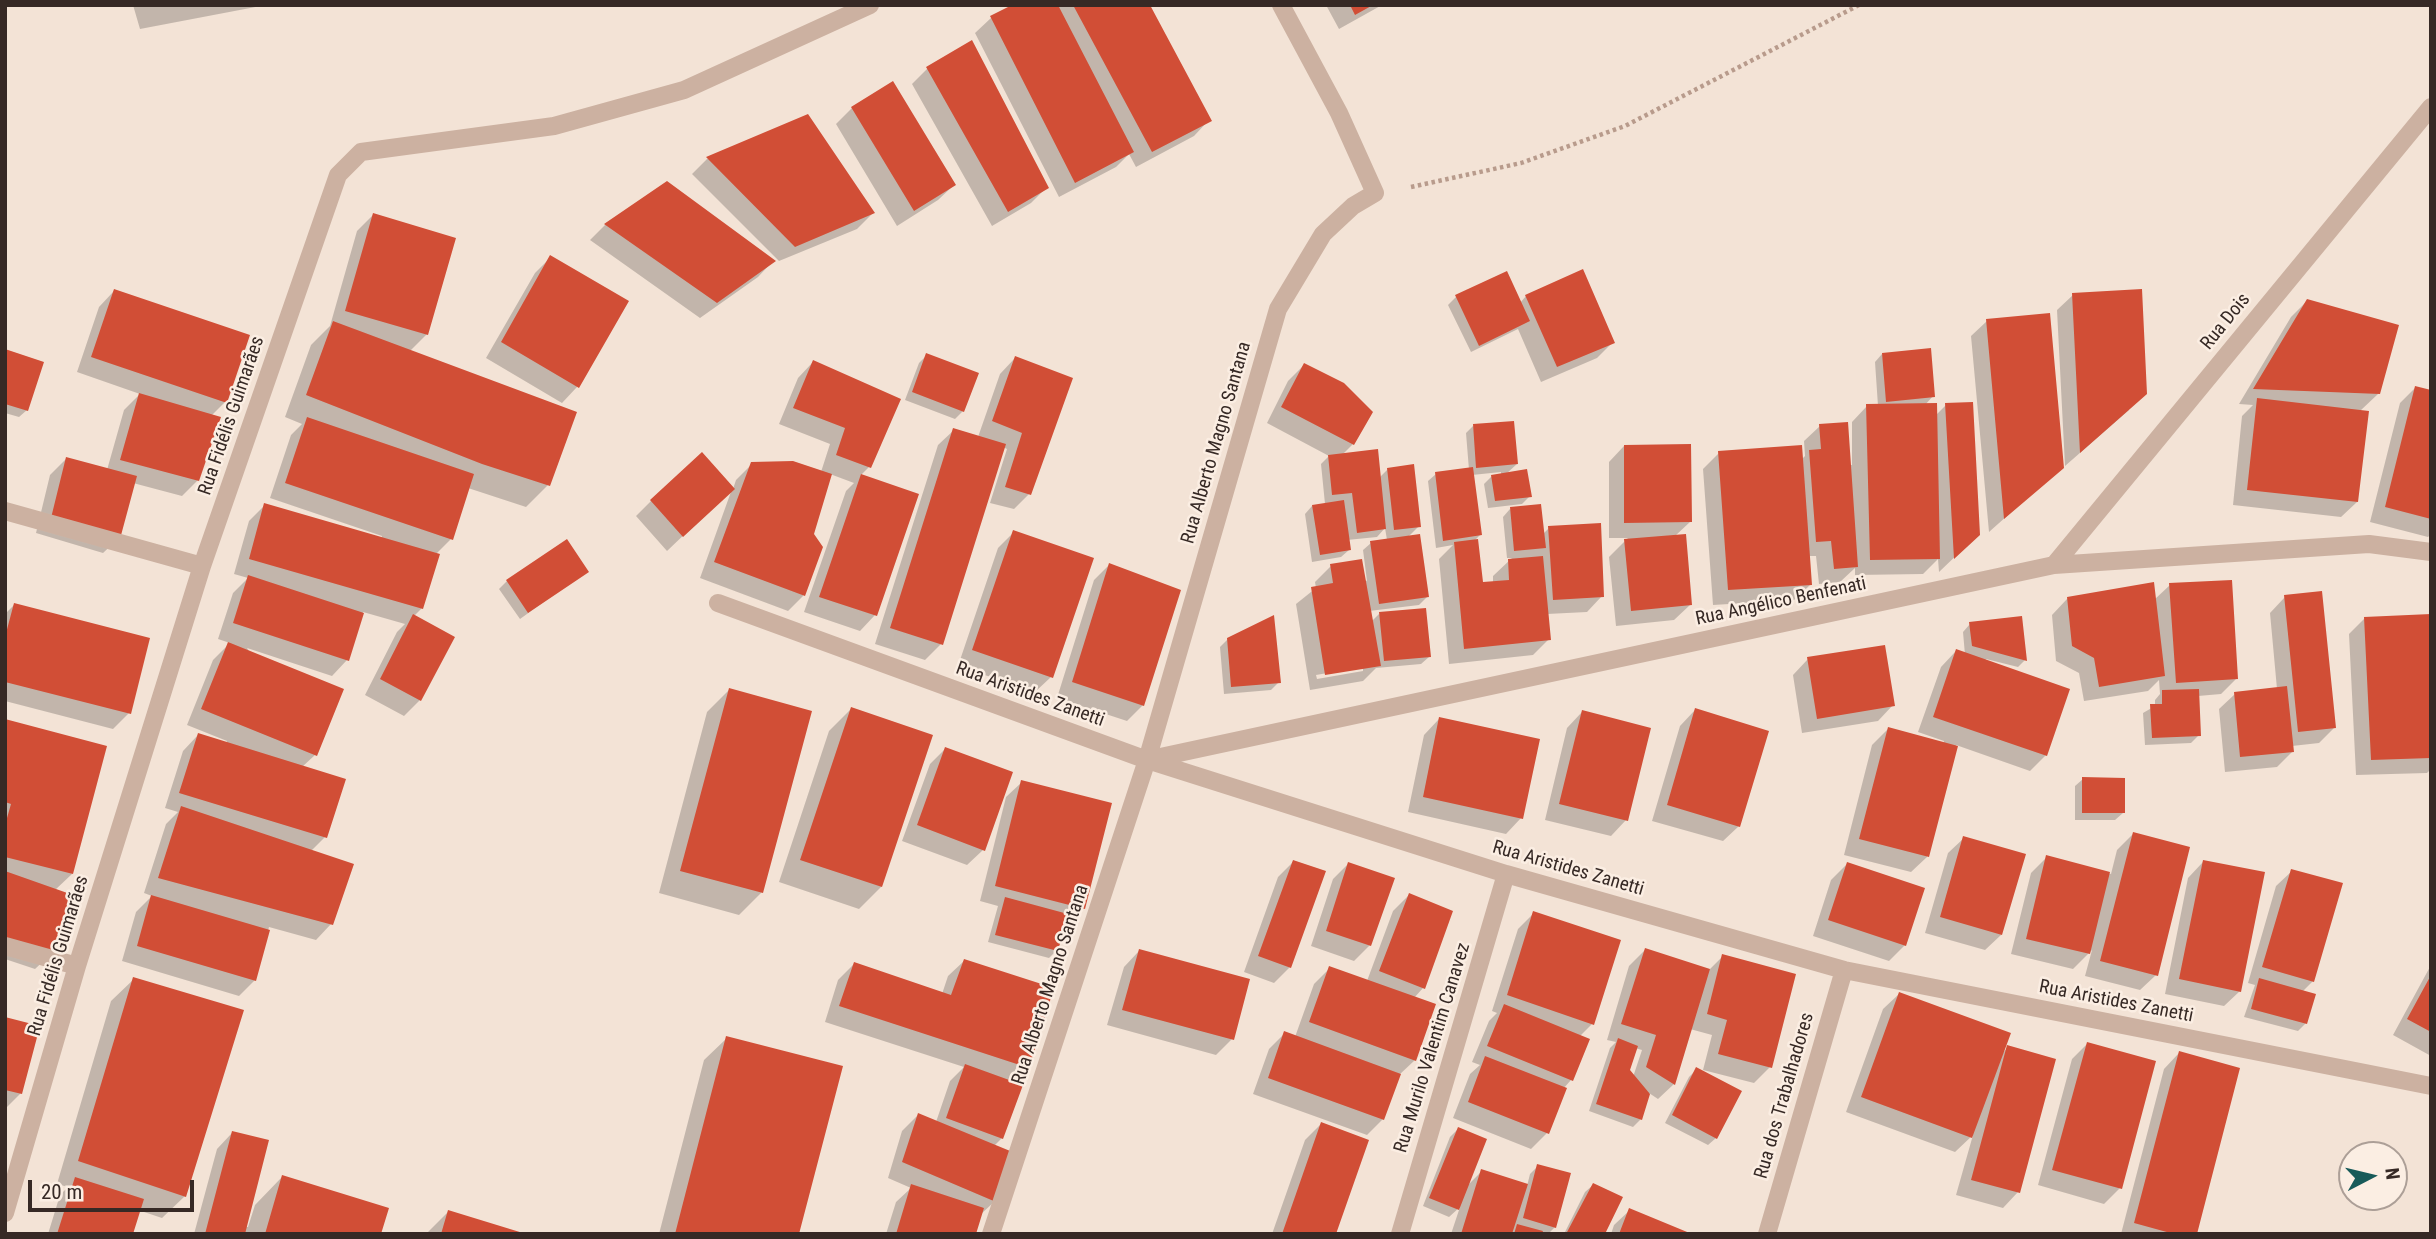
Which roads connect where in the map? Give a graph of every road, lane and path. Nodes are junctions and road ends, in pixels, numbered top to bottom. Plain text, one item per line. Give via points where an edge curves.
1 (870, 5) edge
2 (1281, 5) edge
3 (1858, 5) edge
4 (2431, 107) edge
5 (1376, 193) junction
6 (5, 511) edge
7 (2431, 552) edge
8 (2054, 565) junction
9 (202, 566) junction
10 (718, 603) dead end
11 (1147, 760) junction
12 (1506, 874) junction
13 (5, 946) edge
14 (77, 966) junction
15 (1844, 970) junction
16 (2431, 1086) edge
17 (5, 1213) edge
18 (991, 1234) edge
19 (1400, 1234) edge
20 (1767, 1234) edge

1 - 9 street, Rua Fidélis Guimarães via 684,90 615,112 554,127 361,152 338,175
2 - 5 street
3 - 5 path via 1625,126 1521,163
4 - 8 street, Rua Dois
5 - 11 street, Rua Alberto Magno Santana via 1353,206 1323,234 1278,309
6 - 9 street
7 - 8 street, Rua Angélico Benfenati via 2369,544
8 - 11 street, Rua Angélico Benfenati
9 - 14 street, Rua Fidélis Guimarães
10 - 11 street, Rua Aristides Zanetti
11 - 12 street, Rua Aristides Zanetti
11 - 18 street, Rua Alberto Magno Santana
12 - 15 street, Rua Aristides Zanetti
12 - 19 street, Rua Murilo Valentim Canavez
13 - 14 street
14 - 17 street, Rua Fidélis Guimarães
15 - 16 street, Rua Aristides Zanetti
15 - 20 street, Rua dos Trabalhadores

